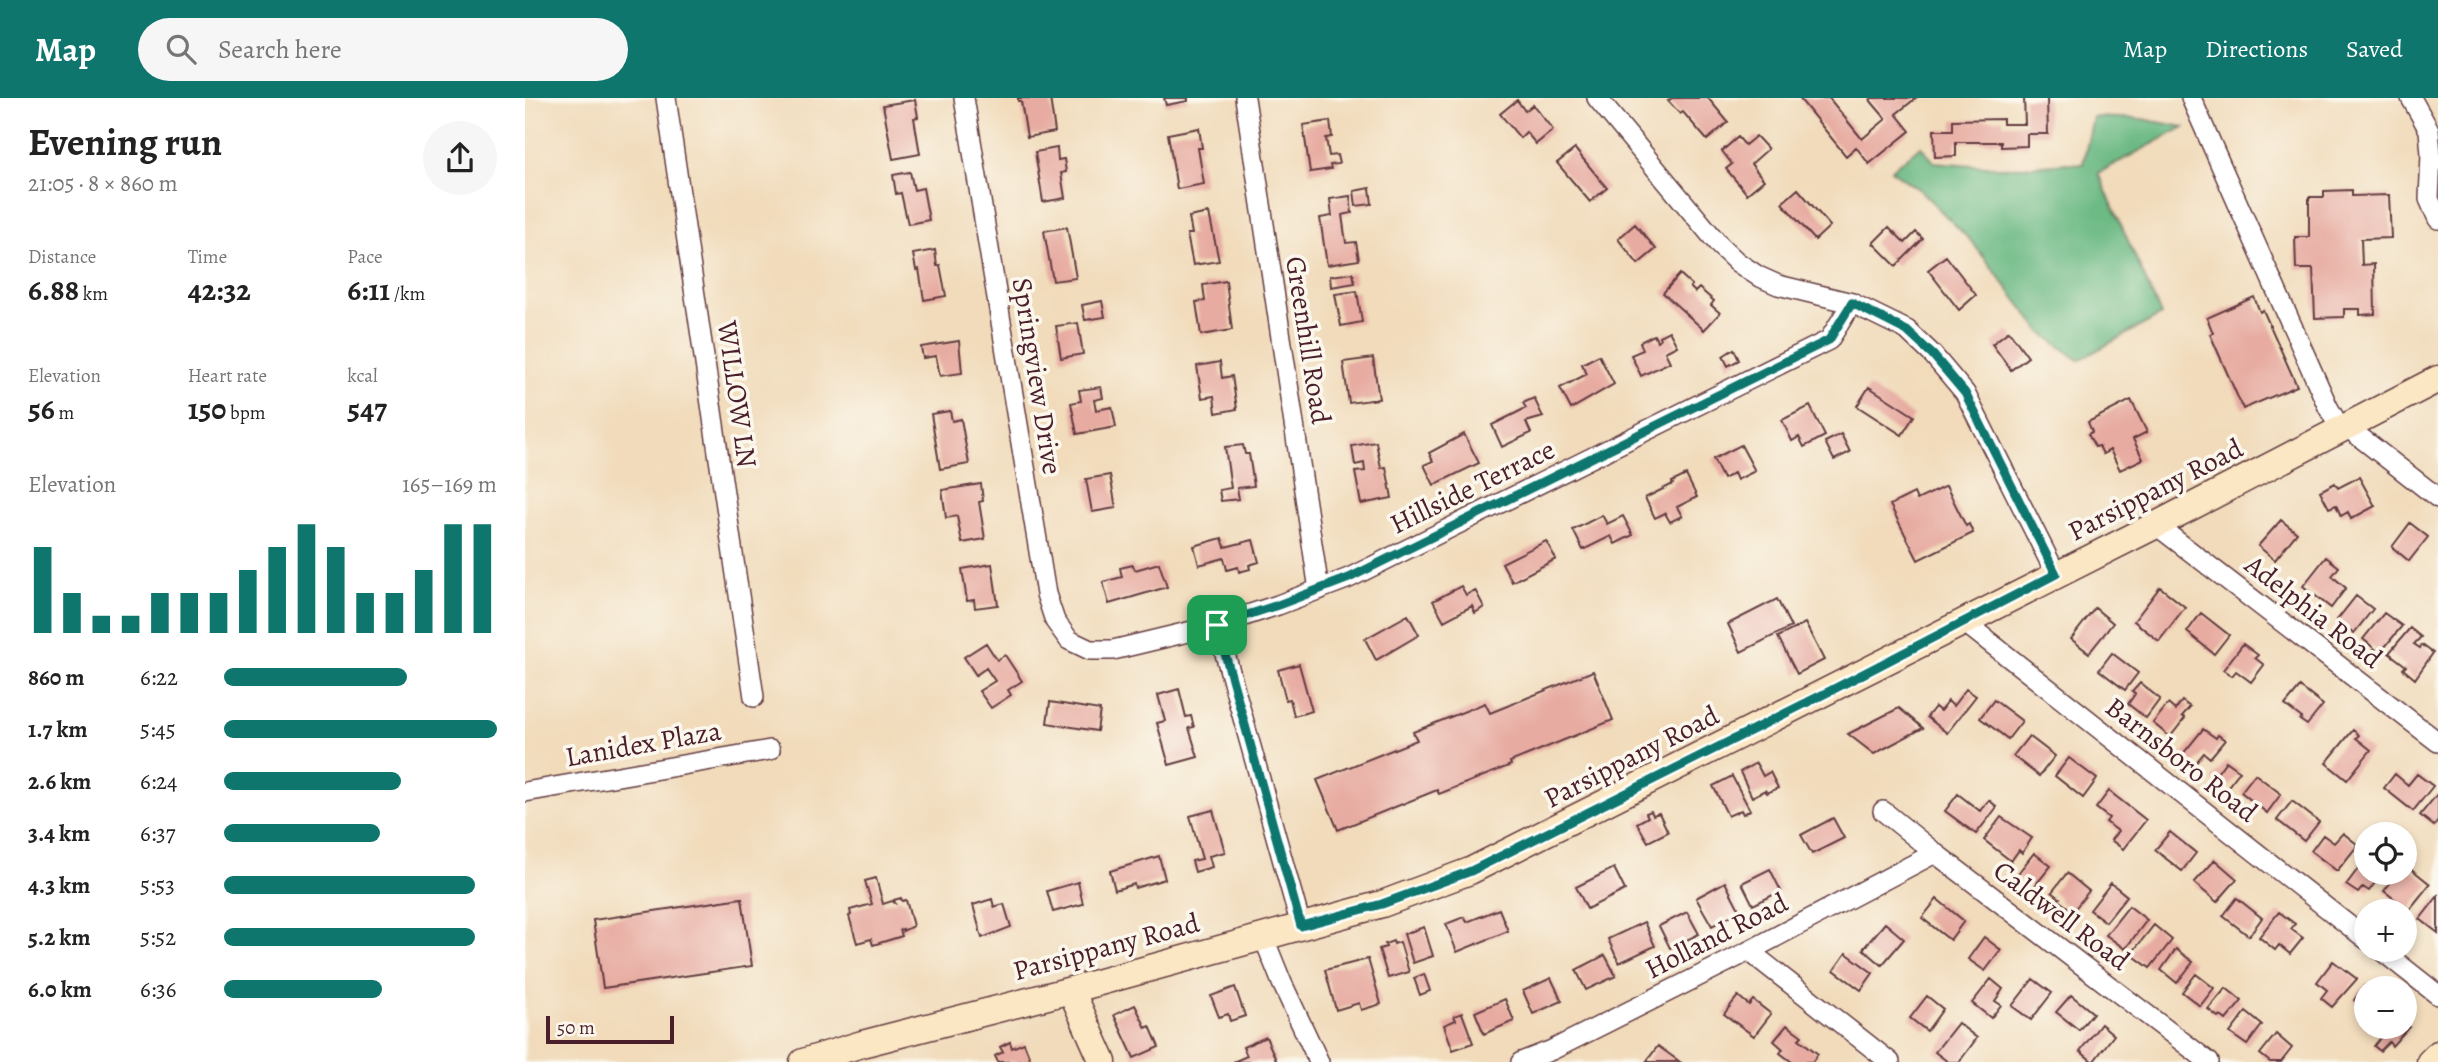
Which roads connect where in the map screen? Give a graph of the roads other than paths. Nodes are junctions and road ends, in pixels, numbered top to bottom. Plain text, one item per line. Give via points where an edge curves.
1 (666, 98) edge
2 (964, 98) edge
3 (1245, 98) edge
4 (1597, 98) edge
5 (2191, 98) edge
6 (2411, 98) edge
7 (2438, 219) edge
8 (1852, 303) junction
9 (2438, 379) edge
10 (2344, 428) junction
11 (2438, 498) edge
12 (2156, 525) junction
13 (2056, 574) junction
14 (1319, 590) junction
15 (1963, 622) junction
16 (1217, 625) junction
17 (1084, 648) joint
18 (754, 697) dead end
19 (2438, 742) edge
20 (770, 750) dead end
21 (525, 792) edge
22 (1883, 811) dead end
23 (1935, 853) junction
24 (1301, 926) junction
25 (2354, 930) edge
26 (1263, 936) junction
27 (1749, 951) junction
28 (2396, 962) edge
29 (1071, 990) junction
30 (2438, 995) edge
31 (2438, 1054) edge
32 (1560, 1056) edge
33 (803, 1062) edge
34 (1103, 1062) edge
35 (1319, 1062) edge
36 (1521, 1062) edge
37 (1890, 1062) edge
38 (2209, 1062) edge
39 (2430, 1062) edge

1 - 18 street, WILLOW LN
2 - 17 street, Springview Drive via 1046,594 1059,628
3 - 14 street, Greenhill Road
4 - 8 street via 1737,262 1778,285
5 - 10 street via 2328,407
6 - 7 street via 2429,130 2429,199
8 - 13 street via 1907,331 1965,393
8 - 14 street, Hillside Terrace via 1829,340
9 - 10 main road, Parsippany Road
10 - 11 street
10 - 12 main road, Parsippany Road
12 - 13 main road, Parsippany Road
12 - 19 street, Adelphia Road
13 - 15 main road, Parsippany Road
14 - 16 street, Hillside Terrace
15 - 24 main road, Parsippany Road via 1471,871 1382,904
15 - 25 street, Barnsboro Road
16 - 17 street, Hillside Terrace via 1113,650
16 - 24 street
20 - 21 street, Lanidex Plaza
22 - 23 street, Caldwell Road
23 - 27 street, Holland Road
23 - 38 street, Caldwell Road
24 - 26 main road, Parsippany Road
26 - 29 main road, Parsippany Road
26 - 35 street
27 - 32 street, Holland Road
27 - 37 street
28 - 30 street
29 - 33 main road, Parsippany Road
29 - 34 main road
31 - 39 main road
32 - 36 street, Holland Road

